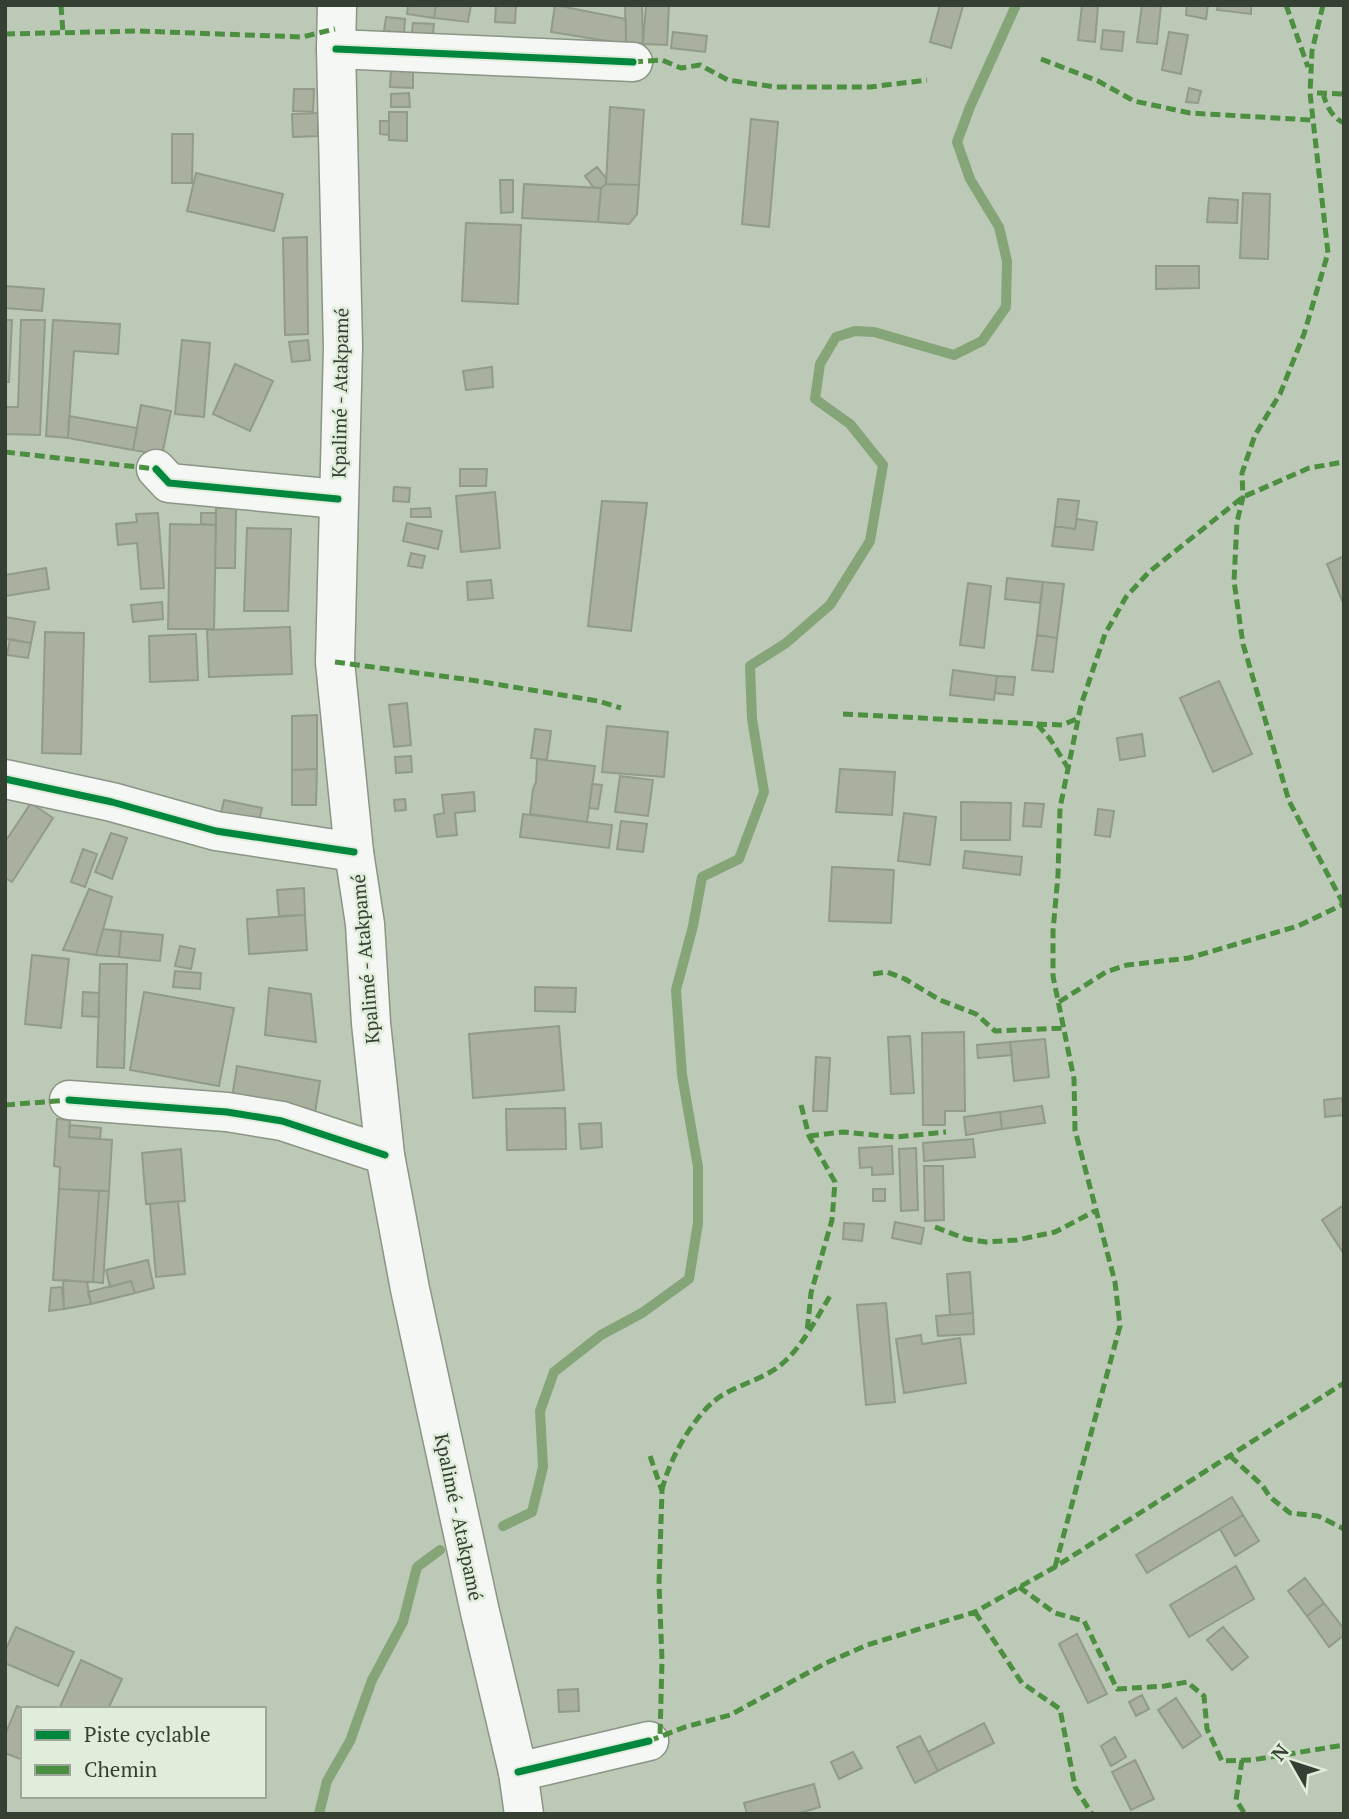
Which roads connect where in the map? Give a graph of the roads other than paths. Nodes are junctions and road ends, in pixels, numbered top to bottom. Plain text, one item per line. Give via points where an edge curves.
1 (337, 5) edge
2 (336, 49) junction
3 (633, 62) dead end
4 (156, 469) dead end
5 (338, 499) junction
6 (5, 779) edge
7 (354, 852) junction
8 (69, 1100) dead end
9 (386, 1155) junction
10 (649, 1741) dead end
11 (518, 1772) junction
12 (524, 1814) edge

1 - 2 main road, Kpalimé - Atakpamé
2 - 3 main road
2 - 5 main road, Kpalimé - Atakpamé via 343,347
4 - 5 main road via 169,483
5 - 7 main road, Kpalimé - Atakpamé via 335,662
6 - 7 main road via 113,802 216,831
7 - 9 main road, Kpalimé - Atakpamé
8 - 9 main road via 228,1112 282,1121
9 - 11 main road, Kpalimé - Atakpamé via 422,1343
10 - 11 main road
11 - 12 main road, Kpalimé - Atakpamé

